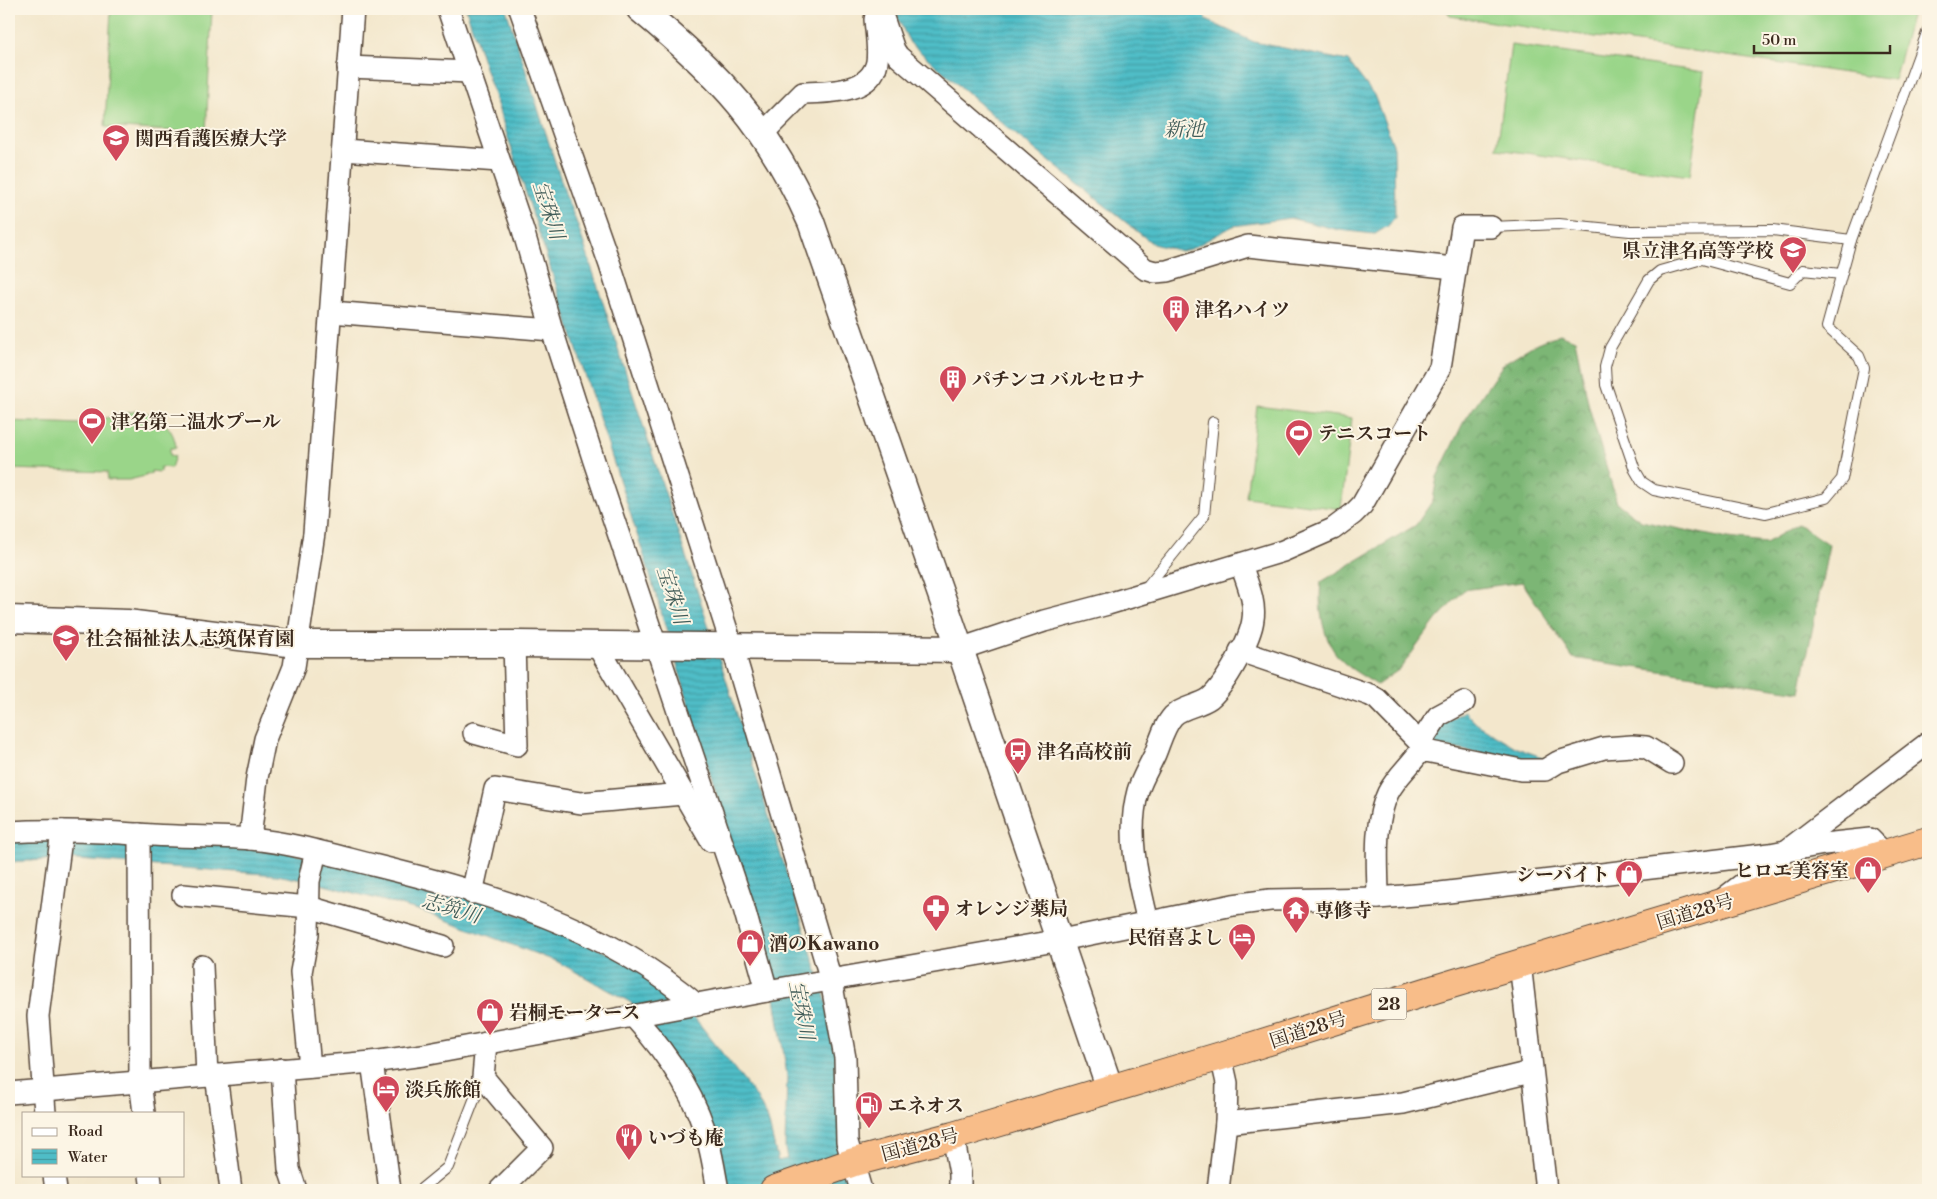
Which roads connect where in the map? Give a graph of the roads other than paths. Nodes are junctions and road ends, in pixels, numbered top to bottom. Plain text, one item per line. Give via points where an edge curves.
1 (353, 9) edge
2 (448, 9) edge
3 (520, 9) edge
4 (640, 9) edge
5 (874, 9) edge
6 (880, 9) edge
7 (1928, 30) edge
8 (348, 67) junction
9 (470, 72) junction
10 (763, 133) junction
11 (343, 150) junction
12 (499, 161) junction
13 (1491, 226) joint
14 (1851, 240) junction
15 (1454, 268) junction
16 (1841, 274) junction
17 (331, 312) junction
18 (552, 330) junction
19 (1213, 422) dead end
20 (1241, 564) junction
21 (1140, 595) junction
22 (9, 619) edge
23 (296, 644) junction
24 (514, 644) junction
25 (597, 645) junction
26 (661, 646) junction
27 (730, 646) junction
28 (960, 649) junction
29 (1240, 651) junction
30 (1464, 702) dead end
31 (474, 733) dead end
32 (1928, 743) edge
33 (1421, 747) junction
34 (1672, 764) dead end
35 (684, 794) junction
36 (62, 831) junction
37 (9, 832) edge
38 (139, 834) junction
39 (250, 839) junction
40 (1928, 841) edge
41 (721, 842) junction
42 (316, 851) junction
43 (1784, 852) junction
44 (1885, 854) junction
45 (472, 893) junction
46 (183, 895) dead end
47 (1378, 898) junction
48 (1716, 904) junction
49 (309, 908) junction
50 (1148, 922) junction
51 (1061, 940) junction
52 (443, 946) dead end
53 (1520, 963) junction
54 (202, 966) dead end
55 (828, 981) junction
56 (767, 991) junction
57 (694, 1005) junction
58 (636, 1016) junction
59 (486, 1043) junction
60 (1221, 1056) junction
61 (372, 1062) junction
62 (310, 1067) junction
63 (282, 1069) junction
64 (1531, 1072) junction
65 (212, 1076) junction
66 (483, 1076) junction
67 (140, 1081) junction
68 (1110, 1089) junction
69 (42, 1090) junction
70 (9, 1094) edge
71 (45, 1112) edge
72 (144, 1112) edge
73 (1226, 1123) junction
74 (953, 1136) junction
75 (851, 1163) junction
76 (54, 1176) edge
77 (150, 1176) edge
78 (1213, 1189) edge
79 (56, 1190) edge
80 (152, 1190) edge
81 (231, 1190) edge
82 (296, 1190) edge
83 (390, 1190) edge
84 (420, 1190) edge
85 (500, 1190) edge
86 (718, 1190) edge
87 (774, 1190) edge
88 (861, 1190) edge
89 (960, 1190) edge
90 (1546, 1190) edge

1 - 8 street
2 - 9 street
3 - 27 street via 610,265
4 - 10 street via 715,75
5 - 10 street via 878,53 876,64 866,80 848,90 803,93
6 - 15 street via 898,56 1145,268 1155,272 1166,271 1248,246
7 - 14 lane
8 - 9 street
8 - 11 street
9 - 12 street
10 - 28 street via 798,194 826,260
11 - 12 street
11 - 17 street
12 - 18 street
13 - 14 lane via 1559,224 1630,231 1773,230
13 - 15 street via 1462,227
14 - 16 lane
15 - 20 street via 1440,368 1362,505 1333,528 1283,551
16 - 16 lane via 1804,270 1790,283 1702,259 1660,271 1649,280 1610,348 1605,368 1606,385 1642,482 1654,490 1766,513 1821,500 1833,491 1842,479 1864,368 1859,356 1827,327
17 - 18 street
17 - 23 street via 314,533
18 - 26 street
19 - 21 lane via 1204,516
20 - 21 street
20 - 29 street via 1252,598 1254,618
21 - 28 street via 1044,621
22 - 23 street via 127,623
23 - 24 street
23 - 39 street via 294,667 265,739
24 - 25 street
24 - 31 street via 517,744
25 - 26 street
25 - 35 street
26 - 27 street
26 - 41 street
27 - 28 street
27 - 55 street
28 - 51 street
29 - 33 street via 1378,699
29 - 50 street via 1214,694 1173,716 1138,790 1134,859
30 - 33 street via 1438,716
32 - 43 street
33 - 34 street via 1513,768 1545,770 1558,762 1604,748 1632,746 1646,747
33 - 47 street via 1388,792 1382,808
35 - 41 street via 712,841
35 - 45 street via 581,803 495,789
36 - 37 street
36 - 38 street
36 - 69 street via 38,1016
38 - 39 street
38 - 67 street
39 - 42 street
40 - 44 highway, 国道28号 / 28
41 - 56 street
42 - 45 street
42 - 49 street via 309,881
43 - 44 street via 1870,839
43 - 47 street
43 - 48 street
44 - 48 highway, 国道28号 / 28
45 - 57 street via 602,940 640,962
46 - 49 street
47 - 50 street via 1270,900
48 - 53 highway, 国道28号 / 28
49 - 52 street
49 - 62 street via 308,934 300,972
50 - 51 street
51 - 55 street
51 - 68 street
53 - 60 highway, 国道28号 / 28
53 - 64 street
54 - 65 street
55 - 56 street
55 - 75 street via 845,1058 847,1142
56 - 57 street
57 - 58 street
58 - 59 street
58 - 86 street via 683,1082 709,1143
59 - 61 street
59 - 66 street
60 - 68 highway, 国道28号 / 28
60 - 73 street via 1227,1083
61 - 62 street
61 - 83 street
62 - 63 street
63 - 65 street
63 - 82 street via 289,1169
64 - 73 street via 1403,1103
64 - 90 street
65 - 67 street
65 - 81 street
66 - 84 lane via 448,1166
66 - 85 street via 542,1148
67 - 69 street
67 - 72 street
68 - 74 highway, 国道28号 / 28
69 - 70 street
69 - 71 street
73 - 78 street
74 - 75 highway, 国道28号 / 28
74 - 89 street
75 - 87 highway, 国道28号 / 28
75 - 88 street
76 - 79 street
77 - 80 street

